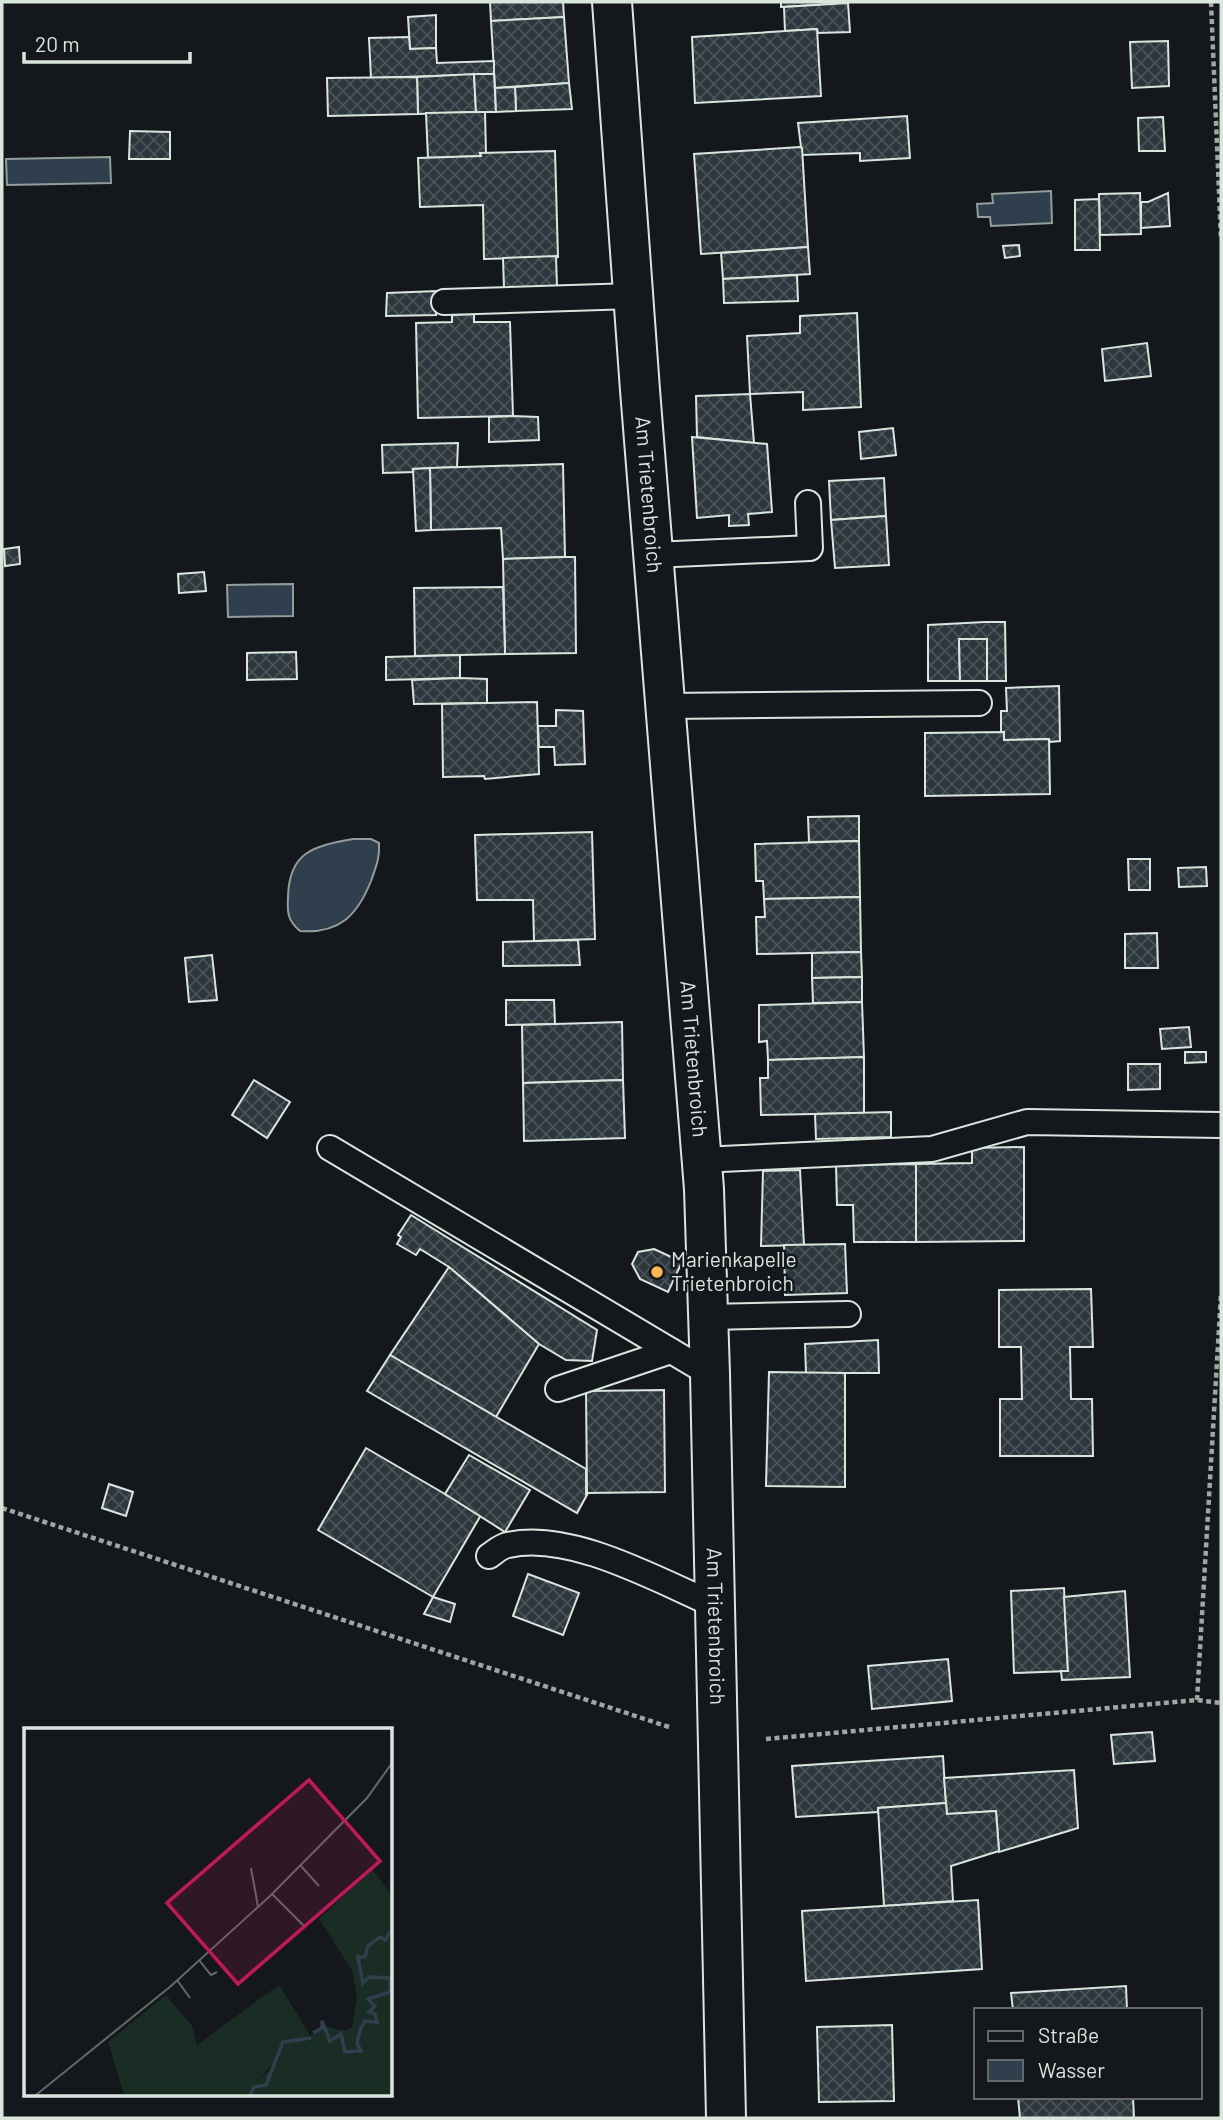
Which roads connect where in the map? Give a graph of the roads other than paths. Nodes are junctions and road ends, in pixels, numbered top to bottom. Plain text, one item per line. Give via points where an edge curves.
1 (612, 2) edge
2 (633, 296) junction
3 (444, 302) dead end
4 (808, 503) dead end
5 (653, 555) junction
6 (979, 703) dead end
7 (665, 706) junction
8 (1221, 1125) edge
9 (330, 1148) dead end
10 (701, 1160) junction
11 (848, 1314) dead end
12 (708, 1317) junction
13 (671, 1351) junction
14 (710, 1374) junction
15 (558, 1389) dead end
16 (489, 1556) dead end
17 (715, 1605) junction
18 (726, 2118) edge

1 - 2 street, Am Trietenbroich
2 - 3 lane
2 - 5 street, Am Trietenbroich
4 - 5 lane via 810,548
5 - 7 street, Am Trietenbroich
6 - 7 lane
7 - 10 street, Am Trietenbroich
8 - 10 lane via 1027,1122 932,1149
9 - 13 lane
10 - 12 street, Am Trietenbroich
11 - 12 lane
12 - 14 street, Am Trietenbroich
13 - 14 lane
13 - 15 lane
14 - 17 street, Am Trietenbroich
16 - 17 lane via 505,1545 577,1548
17 - 18 street, Am Trietenbroich

